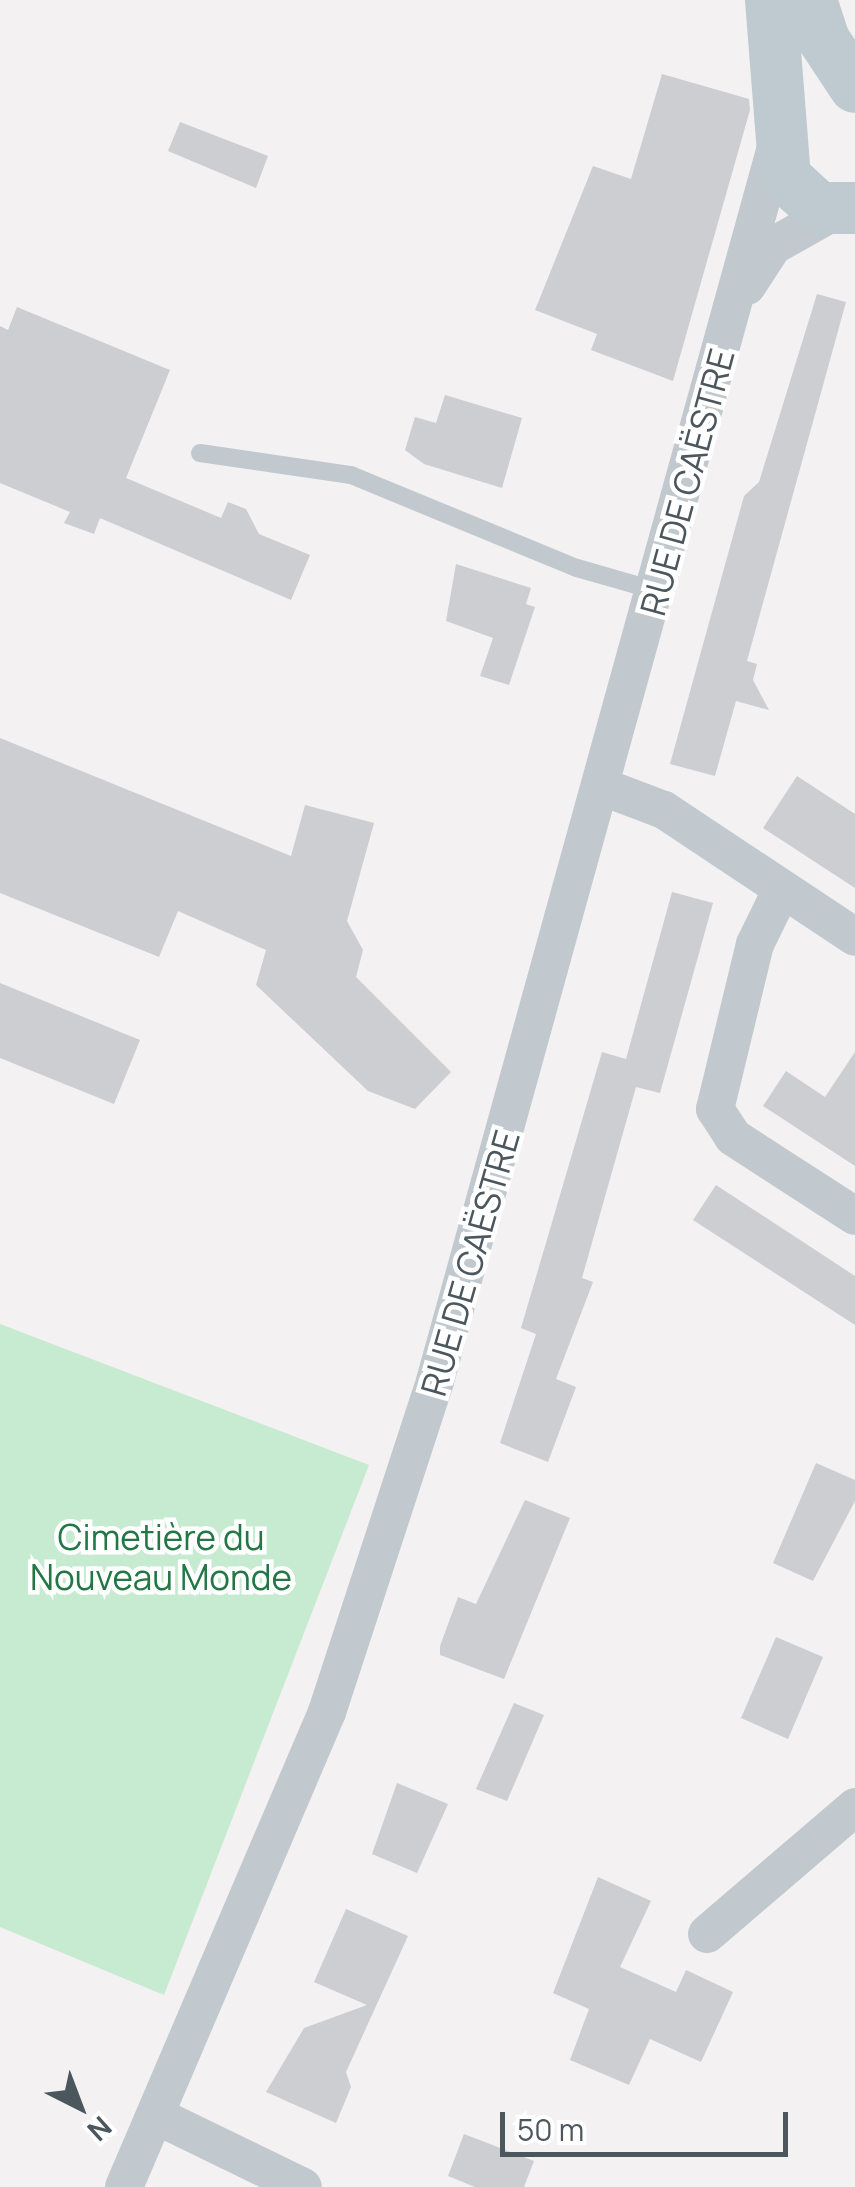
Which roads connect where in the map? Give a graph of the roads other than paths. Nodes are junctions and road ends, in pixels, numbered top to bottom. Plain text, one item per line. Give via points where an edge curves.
1 (771, 0) edge
2 (811, 0) edge
3 (855, 87) edge
4 (781, 133) junction
5 (850, 209) edge
6 (735, 310) junction
7 (200, 454) dead end
8 (657, 591) junction
9 (603, 787) junction
10 (782, 889) junction
11 (855, 937) edge
12 (855, 1216) edge
13 (855, 1807) edge
14 (707, 1934) dead end
15 (157, 2116) junction
16 (124, 2187) edge
17 (303, 2187) edge

1 - 4 main road
2 - 3 main road via 824,40
4 - 5 main road via 788,184 804,201
4 - 6 street, RUE DE CAËSTRE
5 - 6 street, RUE DE CAËSTRE via 773,246
6 - 8 street, RUE DE CAËSTRE
7 - 8 lane via 351,475 577,568
8 - 9 street, RUE DE CAËSTRE
9 - 10 street via 664,810
9 - 15 street, RUE DE CAËSTRE via 450,1335 339,1680
10 - 11 street
10 - 12 street via 755,944 715,1109 733,1137
13 - 14 street
15 - 16 street, RUE DE CAËSTRE
15 - 17 street

